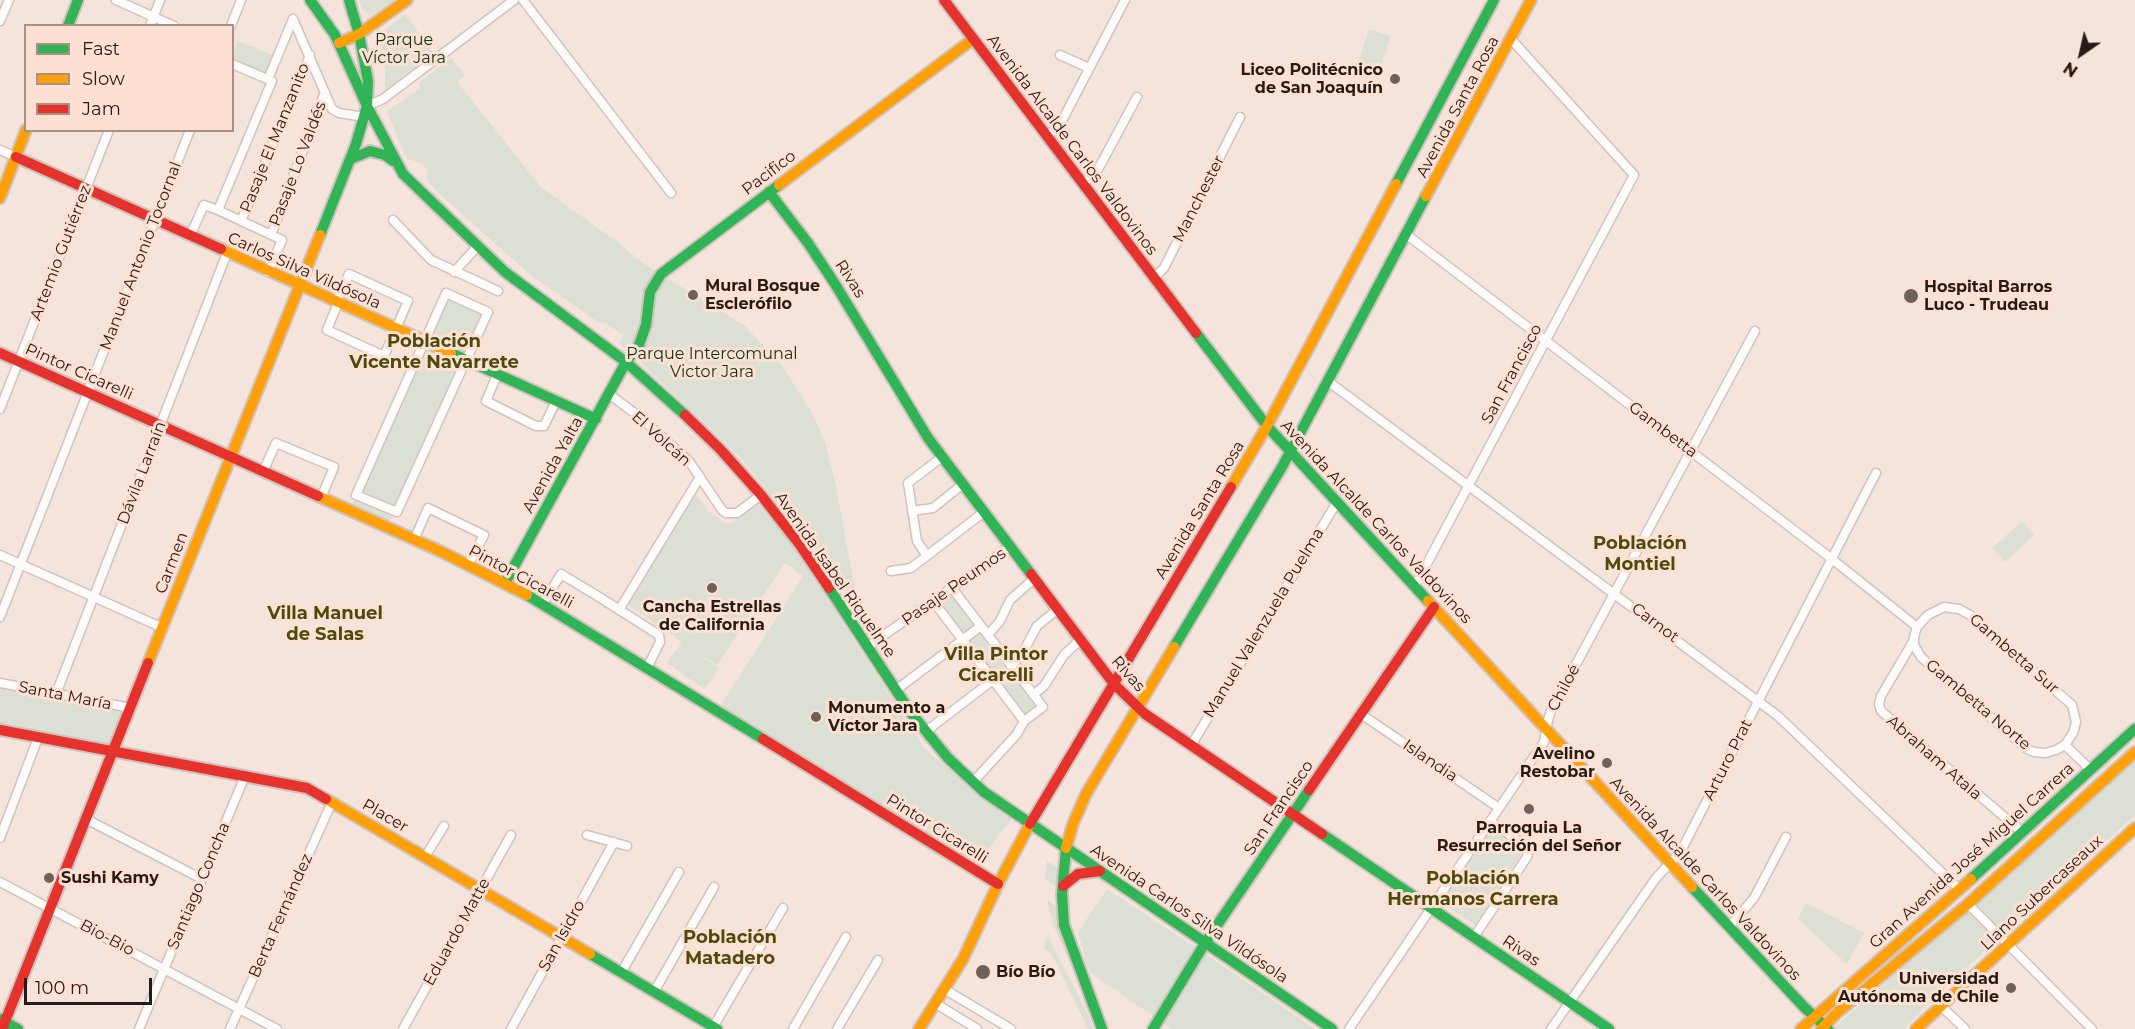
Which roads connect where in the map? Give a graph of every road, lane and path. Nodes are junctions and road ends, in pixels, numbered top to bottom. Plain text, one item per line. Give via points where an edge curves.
1 (9, 0) edge
2 (78, 0) edge
3 (116, 0) edge
4 (160, 0) edge
5 (241, 0) edge
6 (310, 0) edge
7 (349, 0) edge
8 (406, 0) edge
9 (514, 0) edge
10 (523, 0) edge
11 (944, 0) edge
12 (1125, 0) edge
13 (1494, 0) edge
14 (1531, 0) edge
15 (0, 21) edge
16 (152, 21) edge
17 (69, 24) edge
18 (232, 24) edge
19 (359, 34) junction
20 (973, 39) junction
21 (1511, 39) junction
22 (339, 43) junction
23 (310, 55) junction
24 (1060, 55) dead end
25 (234, 65) edge
26 (1089, 68) junction
27 (270, 80) junction
28 (325, 92) junction
29 (1137, 97) dead end
30 (365, 112) junction
31 (1240, 117) dead end
32 (26, 132) edge
33 (108, 132) edge
34 (189, 132) edge
35 (1047, 136) junction
36 (0, 150) edge
37 (16, 157) junction
38 (351, 159) junction
39 (394, 162) junction
40 (1083, 183) junction
41 (86, 189) junction
42 (769, 192) junction
43 (671, 193) dead end
44 (0, 198) edge
45 (218, 210) junction
46 (155, 220) junction
47 (393, 220) dead end
48 (241, 222) junction
49 (271, 235) junction
50 (1407, 235) junction
51 (190, 236) junction
52 (477, 247) junction
53 (227, 253) junction
54 (268, 272) junction
55 (454, 272) junction
56 (1154, 278) junction
57 (299, 285) junction
58 (498, 291) dead end
59 (337, 303) junction
60 (396, 329) junction
61 (1755, 331) dead end
62 (1546, 341) junction
63 (425, 342) junction
64 (0, 353) edge
65 (19, 361) junction
66 (466, 361) junction
67 (626, 362) junction
68 (497, 375) junction
69 (1329, 382) junction
70 (88, 393) junction
71 (609, 394) junction
72 (556, 401) junction
73 (0, 409) edge
74 (596, 419) junction
75 (160, 426) junction
76 (1267, 426) junction
77 (1691, 451) junction
78 (1291, 452) junction
79 (230, 457) junction
80 (942, 457) junction
81 (263, 472) junction
82 (1876, 473) dead end
83 (700, 477) junction
84 (963, 484) junction
85 (1470, 486) junction
86 (761, 495) junction
87 (321, 498) junction
88 (1337, 502) junction
89 (912, 511) junction
90 (984, 512) junction
91 (414, 540) junction
92 (1010, 547) junction
93 (0, 555) edge
94 (927, 556) junction
95 (1832, 559) junction
96 (21, 564) junction
97 (468, 565) junction
98 (891, 571) dead end
99 (1035, 579) junction
100 (505, 583) junction
101 (1415, 586) junction
102 (952, 588) junction
103 (1615, 593) junction
104 (94, 597) junction
105 (933, 601) junction
106 (543, 603) junction
107 (1434, 607) junction
108 (1058, 609) junction
109 (619, 610) junction
110 (0, 617) edge
111 (981, 626) junction
112 (1917, 627) junction
113 (163, 628) junction
114 (988, 635) junction
115 (1081, 639) junction
116 (1914, 639) junction
117 (963, 640) junction
118 (867, 647) junction
119 (1011, 666) junction
120 (647, 668) junction
121 (993, 680) junction
122 (0, 683) edge
123 (1114, 684) junction
124 (896, 690) junction
125 (56, 694) junction
126 (1033, 695) junction
127 (1758, 701) junction
128 (1138, 707) junction
129 (131, 708) junction
130 (1361, 714) junction
131 (1024, 721) junction
132 (2135, 729) edge
133 (0, 730) edge
134 (1546, 730) junction
135 (925, 732) junction
136 (38, 738) junction
137 (1192, 744) junction
138 (2065, 745) junction
139 (113, 752) junction
140 (2135, 752) edge
141 (2091, 770) junction
142 (245, 776) junction
143 (973, 782) junction
144 (332, 802) junction
145 (1499, 808) junction
146 (1293, 814) junction
147 (86, 819) junction
148 (1490, 821) junction
149 (1030, 824) junction
150 (1073, 824) junction
151 (444, 826) dead end
152 (2135, 828) edge
153 (2023, 833) junction
154 (1044, 834) junction
155 (511, 835) dead end
156 (587, 835) dead end
157 (1786, 837) dead end
158 (0, 838) edge
159 (614, 842) junction
160 (627, 846) dead end
161 (1066, 848) junction
162 (425, 857) junction
163 (1670, 863) junction
164 (1100, 871) junction
165 (679, 872) dead end
166 (202, 879) junction
167 (0, 882) edge
168 (998, 884) junction
169 (1062, 886) junction
170 (714, 887) dead end
171 (480, 890) junction
172 (1959, 890) junction
173 (1968, 904) junction
174 (51, 908) junction
175 (783, 908) dead end
176 (1431, 908) junction
177 (1729, 927) junction
178 (561, 937) junction
179 (846, 937) dead end
180 (1474, 937) junction
181 (1205, 943) junction
182 (2008, 945) junction
183 (878, 960) dead end
184 (165, 968) junction
185 (621, 973) junction
186 (944, 989) junction
187 (654, 992) junction
188 (1570, 1002) junction
189 (935, 1004) junction
190 (1941, 1006) junction
191 (239, 1008) junction
192 (1813, 1016) junction
193 (3, 1023) edge
194 (714, 1028) edge
195 (1824, 1028) edge
196 (18, 1029) edge
197 (139, 1029) edge
198 (230, 1029) edge
199 (277, 1029) edge
200 (403, 1029) edge
201 (510, 1029) edge
202 (793, 1029) edge
203 (837, 1029) edge
204 (919, 1029) edge
205 (976, 1029) edge
206 (1011, 1029) edge
207 (1102, 1029) edge
208 (1154, 1029) edge
209 (1332, 1029) edge
210 (1349, 1029) edge
211 (1551, 1029) edge
212 (1609, 1029) edge
213 (1800, 1029) edge
214 (1916, 1029) edge
215 (1965, 1029) edge
216 (2092, 1029) edge

1 - 15 street
2 - 17 main road
3 - 16 street
4 - 16 street
5 - 18 street
6 - 22 main road, Avenida Isabel Riquelme
7 - 19 main road
8 - 19 main road
9 - 30 street
10 - 43 street
11 - 20 main road, Avenida Alcalde Carlos Valdovinos
12 - 26 street
13 - 76 main road, Avenida Santa Rosa
14 - 21 main road, Avenida Santa Rosa
19 - 22 main road
19 - 30 main road via 368,81
20 - 35 main road, Avenida Alcalde Carlos Valdovinos
20 - 42 main road, Pacifico
21 - 50 main road, Avenida Santa Rosa
21 - 62 street, San Francisco via 1634,175
22 - 30 main road, Avenida Isabel Riquelme
23 - 27 street via 293,19
23 - 28 street
23 - 48 street, Pasaje El Manzanito
24 - 26 street
25 - 27 street
26 - 35 street via 1058,127
27 - 45 street
28 - 30 street via 332,109 339,113
28 - 49 street, Pasaje Lo Valdés
29 - 40 street via 1095,175
30 - 38 main road, Carmen
30 - 39 main road, Avenida Isabel Riquelme
31 - 56 street, Manchester via 1164,268
32 - 37 main road
33 - 41 street, Artemio Gutiérrez
34 - 46 street, Manuel Antonio Tocornal
35 - 40 main road, Avenida Alcalde Carlos Valdovinos
36 - 37 street, Carlos Silva Vildósola
37 - 41 main road, Carlos Silva Vildósola
37 - 44 main road
38 - 39 main road via 370,151
38 - 57 main road, Carmen
39 - 52 main road, Avenida Isabel Riquelme
40 - 56 main road, Avenida Alcalde Carlos Valdovinos
41 - 46 main road, Carlos Silva Vildósola
41 - 65 street, Artemio Gutiérrez
42 - 67 main road, Pacifico via 661,274 650,292 643,336
42 - 80 main road, Rivas via 835,284
45 - 48 street
45 - 51 street via 204,205
46 - 51 main road, Carlos Silva Vildósola
46 - 70 street, Manuel Antonio Tocornal
47 - 55 street via 431,260
48 - 49 street
49 - 54 street via 282,240
50 - 62 street, Gambetta
50 - 69 main road, Avenida Santa Rosa
51 - 53 main road, Carlos Silva Vildósola
52 - 55 street
52 - 67 main road, Avenida Isabel Riquelme via 516,282
53 - 54 main road, Carlos Silva Vildósola
53 - 75 street, Dávila Larraín
54 - 57 main road, Carlos Silva Vildósola
55 - 58 street
56 - 76 main road, Avenida Alcalde Carlos Valdovinos
57 - 59 main road, Carlos Silva Vildósola
57 - 79 main road, Carmen
59 - 60 main road, Carlos Silva Vildósola
59 - 60 street via 327,330 343,338 384,356
59 - 60 street via 348,274 408,301
60 - 63 main road, Carlos Silva Vildósola
61 - 77 street, Chiloé
62 - 77 street, Gambetta
62 - 85 street, San Francisco
63 - 66 main road, Carlos Silva Vildósola
63 - 66 street via 446,292 488,312
63 - 66 street via 356,495 397,512
64 - 65 main road, Pintor Cicarelli
65 - 70 main road, Pintor Cicarelli
65 - 73 street, Artemio Gutiérrez
66 - 68 main road, Carlos Silva Vildósola
67 - 71 main road, Avenida Yalta
67 - 86 main road, Avenida Isabel Riquelme via 689,418
68 - 72 main road, Carlos Silva Vildósola
68 - 72 street via 486,401 536,426 544,426
69 - 78 main road, Avenida Santa Rosa
69 - 85 street, Carnot
70 - 75 main road, Pintor Cicarelli
70 - 96 street, Manuel Antonio Tocornal
71 - 74 main road, Avenida Yalta
71 - 83 street, El Volcán via 676,447
72 - 74 main road, Carlos Silva Vildósola
74 - 100 main road, Avenida Yalta
75 - 79 main road, Pintor Cicarelli
75 - 104 street, Dávila Larraín
76 - 78 main road, Avenida Alcalde Carlos Valdovinos
76 - 123 main road, Avenida Santa Rosa
77 - 95 street, Gambetta
77 - 103 street, Chiloé
78 - 88 main road, Avenida Alcalde Carlos Valdovinos
78 - 128 main road, Avenida Santa Rosa
79 - 81 main road, Pintor Cicarelli
79 - 113 main road, Carmen
80 - 84 main road, Rivas
80 - 89 street via 908,483
81 - 87 main road, Pintor Cicarelli
81 - 87 street via 276,442 334,467
82 - 95 street, Arturo Prat
83 - 86 street, El Volcán via 726,513 737,513
83 - 109 street
84 - 89 street via 933,508
84 - 90 main road, Rivas
85 - 101 street, San Francisco
85 - 103 street, Carnot
86 - 118 main road, Avenida Isabel Riquelme via 800,545
87 - 91 main road, Pintor Cicarelli
88 - 101 main road, Avenida Alcalde Carlos Valdovinos
88 - 137 street, Manuel Valenzuela Puelma
89 - 94 street via 917,541
90 - 92 main road, Rivas
90 - 94 street
91 - 97 main road, Pintor Cicarelli
91 - 97 street via 428,508 484,535
92 - 99 main road, Rivas
92 - 102 street, Pasaje Peumos
93 - 96 street
94 - 98 street via 911,567
95 - 112 street, Gambetta
95 - 127 street, Arturo Prat
96 - 104 street
96 - 110 street, Manuel Antonio Tocornal
97 - 100 main road, Pintor Cicarelli
99 - 108 main road, Rivas
99 - 114 street via 1010,600
100 - 106 main road, Pintor Cicarelli
101 - 107 main road, Avenida Alcalde Carlos Valdovinos
102 - 105 street, Pasaje Peumos
102 - 111 street
103 - 127 street, Carnot
103 - 134 street, Chiloé via 1551,711
104 - 113 street
104 - 125 street, Dávila Larraín
105 - 117 street
105 - 118 street, Pasaje Peumos
106 - 109 street via 561,574
106 - 120 main road, Pintor Cicarelli
107 - 130 main road, San Francisco
107 - 134 main road, Avenida Alcalde Carlos Valdovinos
108 - 115 main road, Rivas
108 - 119 street via 1036,626 1021,656
109 - 120 street via 658,635 660,642
111 - 114 street
111 - 117 street
112 - 116 street
112 - 138 street, Gambetta Sur via 1941,608 1956,608 1970,615 2072,705 2076,722
113 - 129 main road, Carmen
114 - 119 street
115 - 123 main road, Rivas
115 - 126 street
116 - 138 street, Gambetta Norte via 1924,660 2022,746 2045,753
116 - 153 street, Abraham Atala via 1881,696 1881,711
117 - 121 street
117 - 124 street
118 - 124 main road, Avenida Isabel Riquelme
119 - 126 street
120 - 168 main road, Pintor Cicarelli
121 - 131 street
121 - 135 street
122 - 125 street, Santa María
123 - 128 main road, Rivas
123 - 149 main road, Avenida Santa Rosa
124 - 135 main road, Avenida Isabel Riquelme
125 - 129 street, Santa María
126 - 131 street via 1043,707
127 - 163 street, Arturo Prat via 1683,847
127 - 172 street, Carnot
128 - 137 main road, Rivas
128 - 150 main road, Avenida Santa Rosa via 1086,794
129 - 139 main road, Carmen
130 - 145 street, Islandia
130 - 146 main road, San Francisco
131 - 143 street via 1017,735
132 - 141 main road, Gran Avenida José Miguel Carrera
133 - 136 main road, Placer
134 - 145 street, Chiloé via 1544,742
134 - 163 main road, Avenida Alcalde Carlos Valdovinos
135 - 143 main road, Avenida Isabel Riquelme
136 - 139 main road, Placer
136 - 158 street
137 - 146 main road, Rivas
138 - 141 street
139 - 142 main road, Placer
139 - 147 main road, Carmen
140 - 173 main road, Gran Avenida José Miguel Carrera
141 - 153 main road, Gran Avenida José Miguel Carrera
142 - 144 main road, Placer via 302,787
142 - 166 street, Santiago Concha
143 - 149 main road, Avenida Isabel Riquelme
144 - 162 main road, Placer
144 - 191 street, Berta Fernández
145 - 148 street, Chiloé
146 - 176 main road, Rivas
146 - 181 main road, San Francisco
147 - 166 street
147 - 174 main road, Carmen
148 - 176 street, Chiloé
148 - 180 street via 1529,850
149 - 154 main road, Avenida Carlos Silva Vildósola
149 - 168 main road, Avenida Santa Rosa
150 - 154 main road via 1060,833
150 - 161 main road, Avenida Santa Rosa
151 - 162 street
152 - 182 main road, Llano Subercaseaux
153 - 172 main road, Gran Avenida José Miguel Carrera
154 - 161 main road, Avenida Carlos Silva Vildósola
155 - 171 street, Eduardo Matte
156 - 159 street
157 - 177 street via 1754,898
159 - 160 street
159 - 178 street, San Isidro
161 - 164 main road, Avenida Carlos Silva Vildósola
161 - 169 main road, Avenida Santa Rosa
162 - 171 main road, Placer
163 - 177 main road, Avenida Alcalde Carlos Valdovinos
163 - 188 street, Arturo Prat
164 - 169 main road via 1078,874
164 - 181 main road, Avenida Carlos Silva Vildósola
165 - 185 street
166 - 184 street, Santiago Concha
167 - 174 street, Bio-Bio
168 - 186 main road, Avenida Santa Rosa via 967,951
169 - 207 main road, Avenida Santa Rosa via 1067,936
170 - 187 street
171 - 178 main road, Placer
171 - 200 street, Eduardo Matte
172 - 192 main road, Gran Avenida José Miguel Carrera
173 - 182 street
173 - 195 main road, Gran Avenida José Miguel Carrera
174 - 184 street, Bio-Bio
174 - 193 main road, Carmen
175 - 194 street
176 - 180 main road, Rivas
176 - 210 street, Chiloé
177 - 192 main road, Avenida Alcalde Carlos Valdovinos
178 - 185 main road, Placer
178 - 201 street, San Isidro
179 - 202 street
180 - 188 main road, Rivas
181 - 208 main road, San Francisco
181 - 209 main road, Avenida Carlos Silva Vildósola
182 - 190 main road, Llano Subercaseaux
182 - 216 street
183 - 203 street
184 - 191 street, Bio-Bio
184 - 197 street, Santiago Concha
185 - 187 main road, Placer
186 - 189 main road, Avenida Santa Rosa
186 - 206 street
187 - 194 main road, Placer
188 - 211 street, Arturo Prat
188 - 212 main road, Rivas
189 - 204 main road, Avenida Santa Rosa
189 - 205 street
190 - 214 main road, Llano Subercaseaux
190 - 215 street
191 - 198 street, Berta Fernández
191 - 199 street, Bio-Bio
192 - 195 main road, Avenida Alcalde Carlos Valdovinos
192 - 213 main road, Gran Avenida José Miguel Carrera
193 - 196 main road

